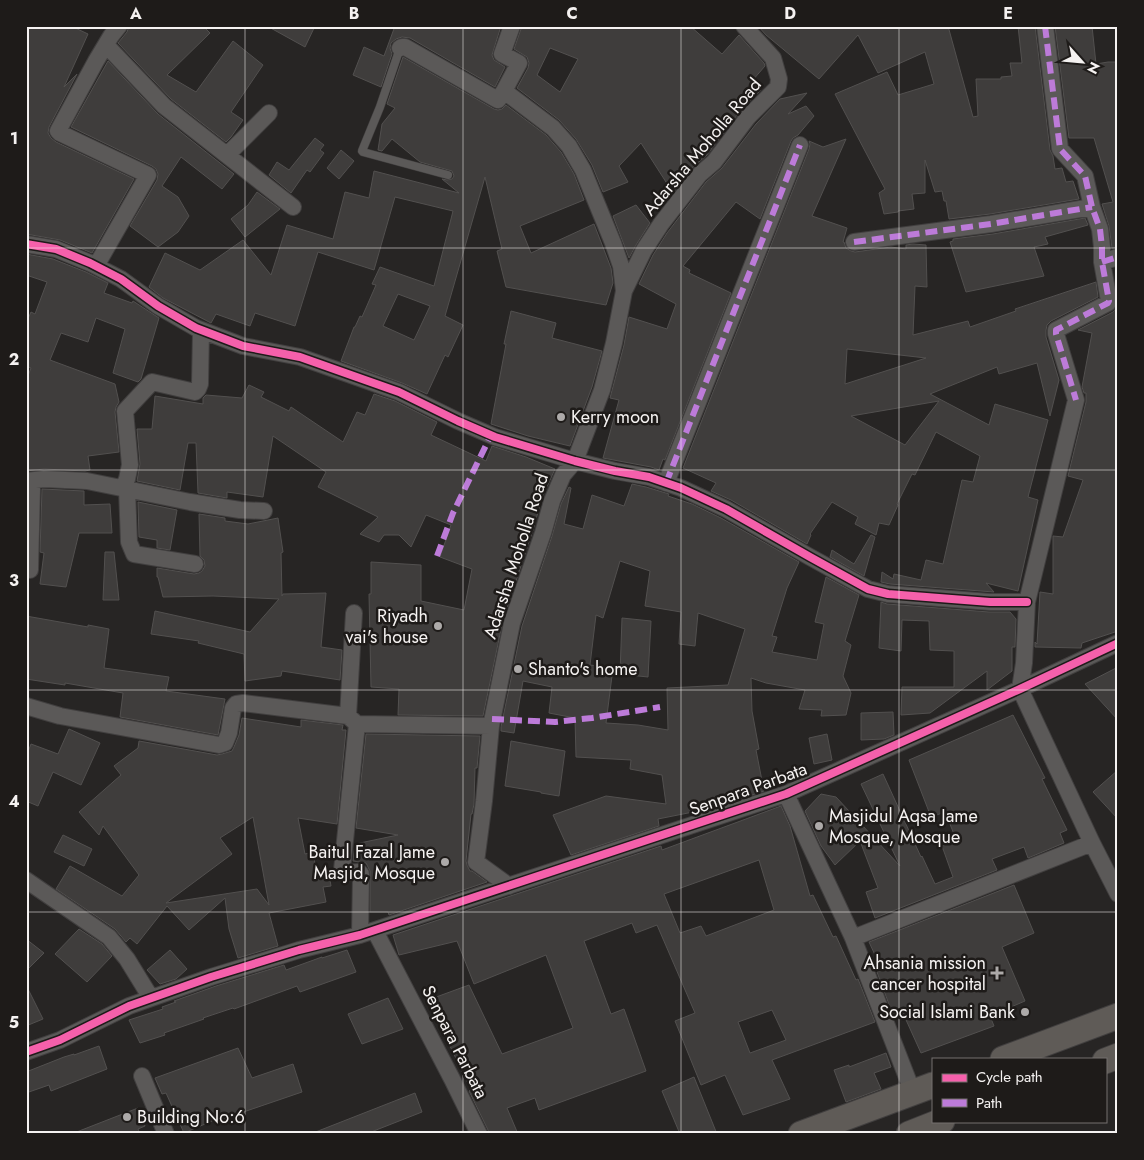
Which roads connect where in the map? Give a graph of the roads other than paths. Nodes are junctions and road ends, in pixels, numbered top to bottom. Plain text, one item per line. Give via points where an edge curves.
1 (119, 26) edge
2 (512, 26) edge
3 (744, 26) edge
4 (1046, 26) edge
5 (106, 45) junction
6 (400, 48) joint
7 (504, 92) junction
8 (269, 113) dead end
9 (800, 145) dead end
10 (227, 156) junction
11 (448, 175) dead end
12 (293, 207) dead end
13 (1092, 207) junction
14 (854, 242) dead end
15 (26, 244) edge
16 (1110, 259) edge
17 (96, 266) junction
18 (624, 291) junction
19 (201, 330) junction
20 (576, 461) junction
21 (26, 483) edge
22 (666, 483) junction
23 (125, 488) junction
24 (264, 511) dead end
25 (195, 564) dead end
26 (30, 570) dead end
27 (1028, 602) junction
28 (354, 613) dead end
29 (1118, 643) edge
30 (1020, 689) junction
31 (26, 706) edge
32 (352, 720) junction
33 (491, 726) junction
34 (786, 794) junction
35 (1092, 843) junction
36 (26, 880) edge
37 (509, 886) junction
38 (1118, 894) edge
39 (368, 933) junction
40 (852, 938) junction
41 (151, 998) junction
42 (1118, 1016) edge
43 (26, 1052) edge
44 (1118, 1056) edge
45 (1006, 1058) edge
46 (1106, 1061) edge
47 (142, 1076) dead end
48 (923, 1089) edge
49 (939, 1122) edge
50 (166, 1134) edge
51 (479, 1134) edge
52 (802, 1134) edge
53 (909, 1134) edge

1 - 5 street
2 - 7 street via 502,54 519,64
3 - 18 street, Adarsha Moholla Road via 773,58 778,87 748,117 661,224
4 - 13 street via 1060,149 1085,176
5 - 10 street via 164,106
5 - 17 street via 58,131 148,175
6 - 7 street via 405,47 498,100
6 - 11 lane via 362,151
7 - 18 street via 553,128 569,146 583,170 613,244 621,266
8 - 10 street
9 - 22 street
10 - 12 street
13 - 14 street
13 - 16 street via 1102,247
15 - 17 street via 56,249
16 - 27 street via 1108,303 1056,330 1076,400
17 - 19 street
18 - 20 street, Adarsha Moholla Road via 602,390
19 - 20 street via 243,346 300,357 398,392 495,437
19 - 23 street via 198,389 195,392 152,382 125,411 130,465
20 - 22 street
20 - 33 street, Adarsha Moholla Road via 559,483 512,623
21 - 23 street via 44,479 87,481
21 - 26 street via 32,491
22 - 27 street via 726,509 868,589 897,595
23 - 24 street via 190,502
23 - 25 street via 129,542 134,554
27 - 30 street
28 - 32 street
29 - 30 street, Senpara Parbata
30 - 34 street, Senpara Parbata
30 - 35 street
31 - 32 street via 60,716 219,745 225,743 236,704
32 - 33 street
32 - 39 street via 342,870 343,873 361,874
33 - 37 street, Adarsha Moholla Road via 476,862
34 - 37 street, Senpara Parbata
34 - 40 street
35 - 38 street
35 - 40 street
36 - 41 street via 109,937
37 - 39 street, Senpara Parbata
39 - 41 street via 281,956
39 - 51 street, Senpara Parbata via 452,1079
40 - 48 street
41 - 43 street
42 - 45 main road
44 - 46 main road
47 - 50 street
48 - 52 main road
49 - 53 main road

